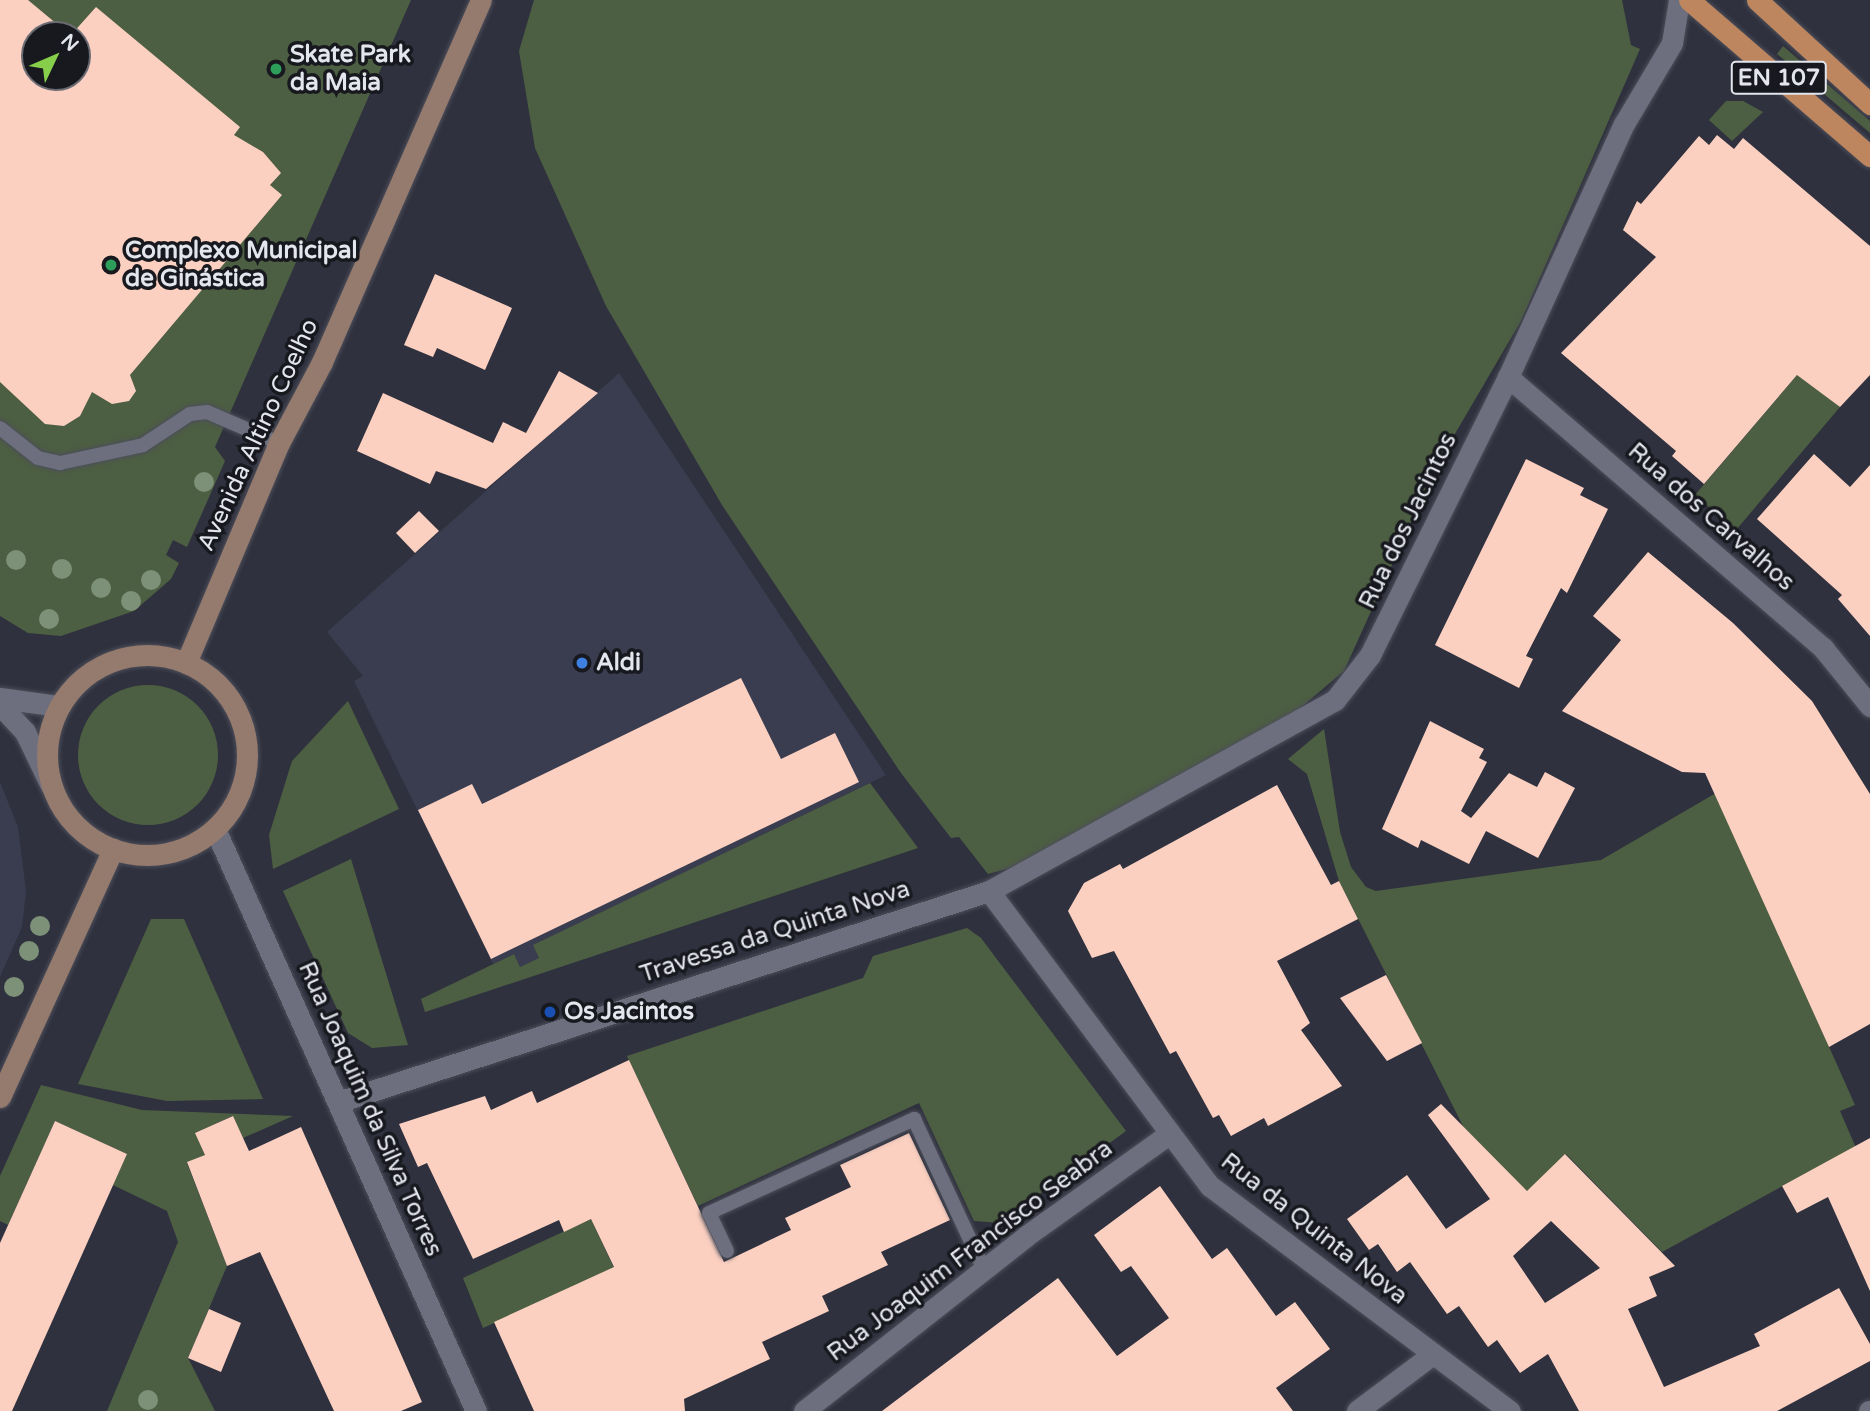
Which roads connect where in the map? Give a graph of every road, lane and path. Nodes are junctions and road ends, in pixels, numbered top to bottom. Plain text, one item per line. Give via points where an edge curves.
1 (481, 0) edge
2 (1679, 0) edge
3 (1689, 0) edge
4 (1757, 0) edge
5 (1870, 104) edge
6 (1870, 156) edge
7 (1508, 377) junction
8 (0, 428) edge
9 (279, 443) junction
10 (186, 663) junction
11 (0, 698) edge
12 (0, 705) edge
13 (59, 706) junction
14 (1870, 706) edge
15 (51, 786) junction
16 (215, 829) junction
17 (113, 849) junction
18 (989, 891) junction
19 (0, 1097) edge
20 (338, 1101) junction
21 (1169, 1134) junction
22 (727, 1251) dead end
23 (984, 1270) junction
24 (1433, 1354) junction
25 (476, 1411) edge
26 (804, 1411) edge
27 (1357, 1411) edge
28 (1510, 1411) edge

1 - 9 main road, Avenida Altino Coelho via 322,362
2 - 7 street, Rua dos Jacintos via 1672,43 1624,124
3 - 6 main road, EN 107
4 - 5 main road
7 - 14 street, Rua dos Carvalhos via 1823,648
7 - 18 street, Rua dos Jacintos via 1370,655 1335,700
8 - 9 lane via 38,458 60,463 143,445 190,414 207,412
9 - 10 main road, Avenida Altino Coelho
10 - 13 main road via 158,655 101,666
10 - 16 main road via 217,683 238,712 247,748 245,777 234,805
11 - 13 street
12 - 15 street via 25,732
13 - 15 main road via 47,759
15 - 17 main road via 75,824
16 - 17 main road via 198,842 156,855
16 - 20 street, Rua Joaquim da Silva Torres
17 - 19 main road
18 - 20 street, Travessa da Quinta Nova
18 - 21 street, Rua da Quinta Nova
20 - 25 street, Rua Joaquim da Silva Torres
21 - 23 street, Rua Joaquim Francisco Seabra
21 - 24 street, Rua da Quinta Nova via 1210,1186
22 - 23 lane via 709,1213 914,1119
23 - 26 street, Rua Joaquim Francisco Seabra
24 - 27 street
24 - 28 street, Rua da Quinta Nova

